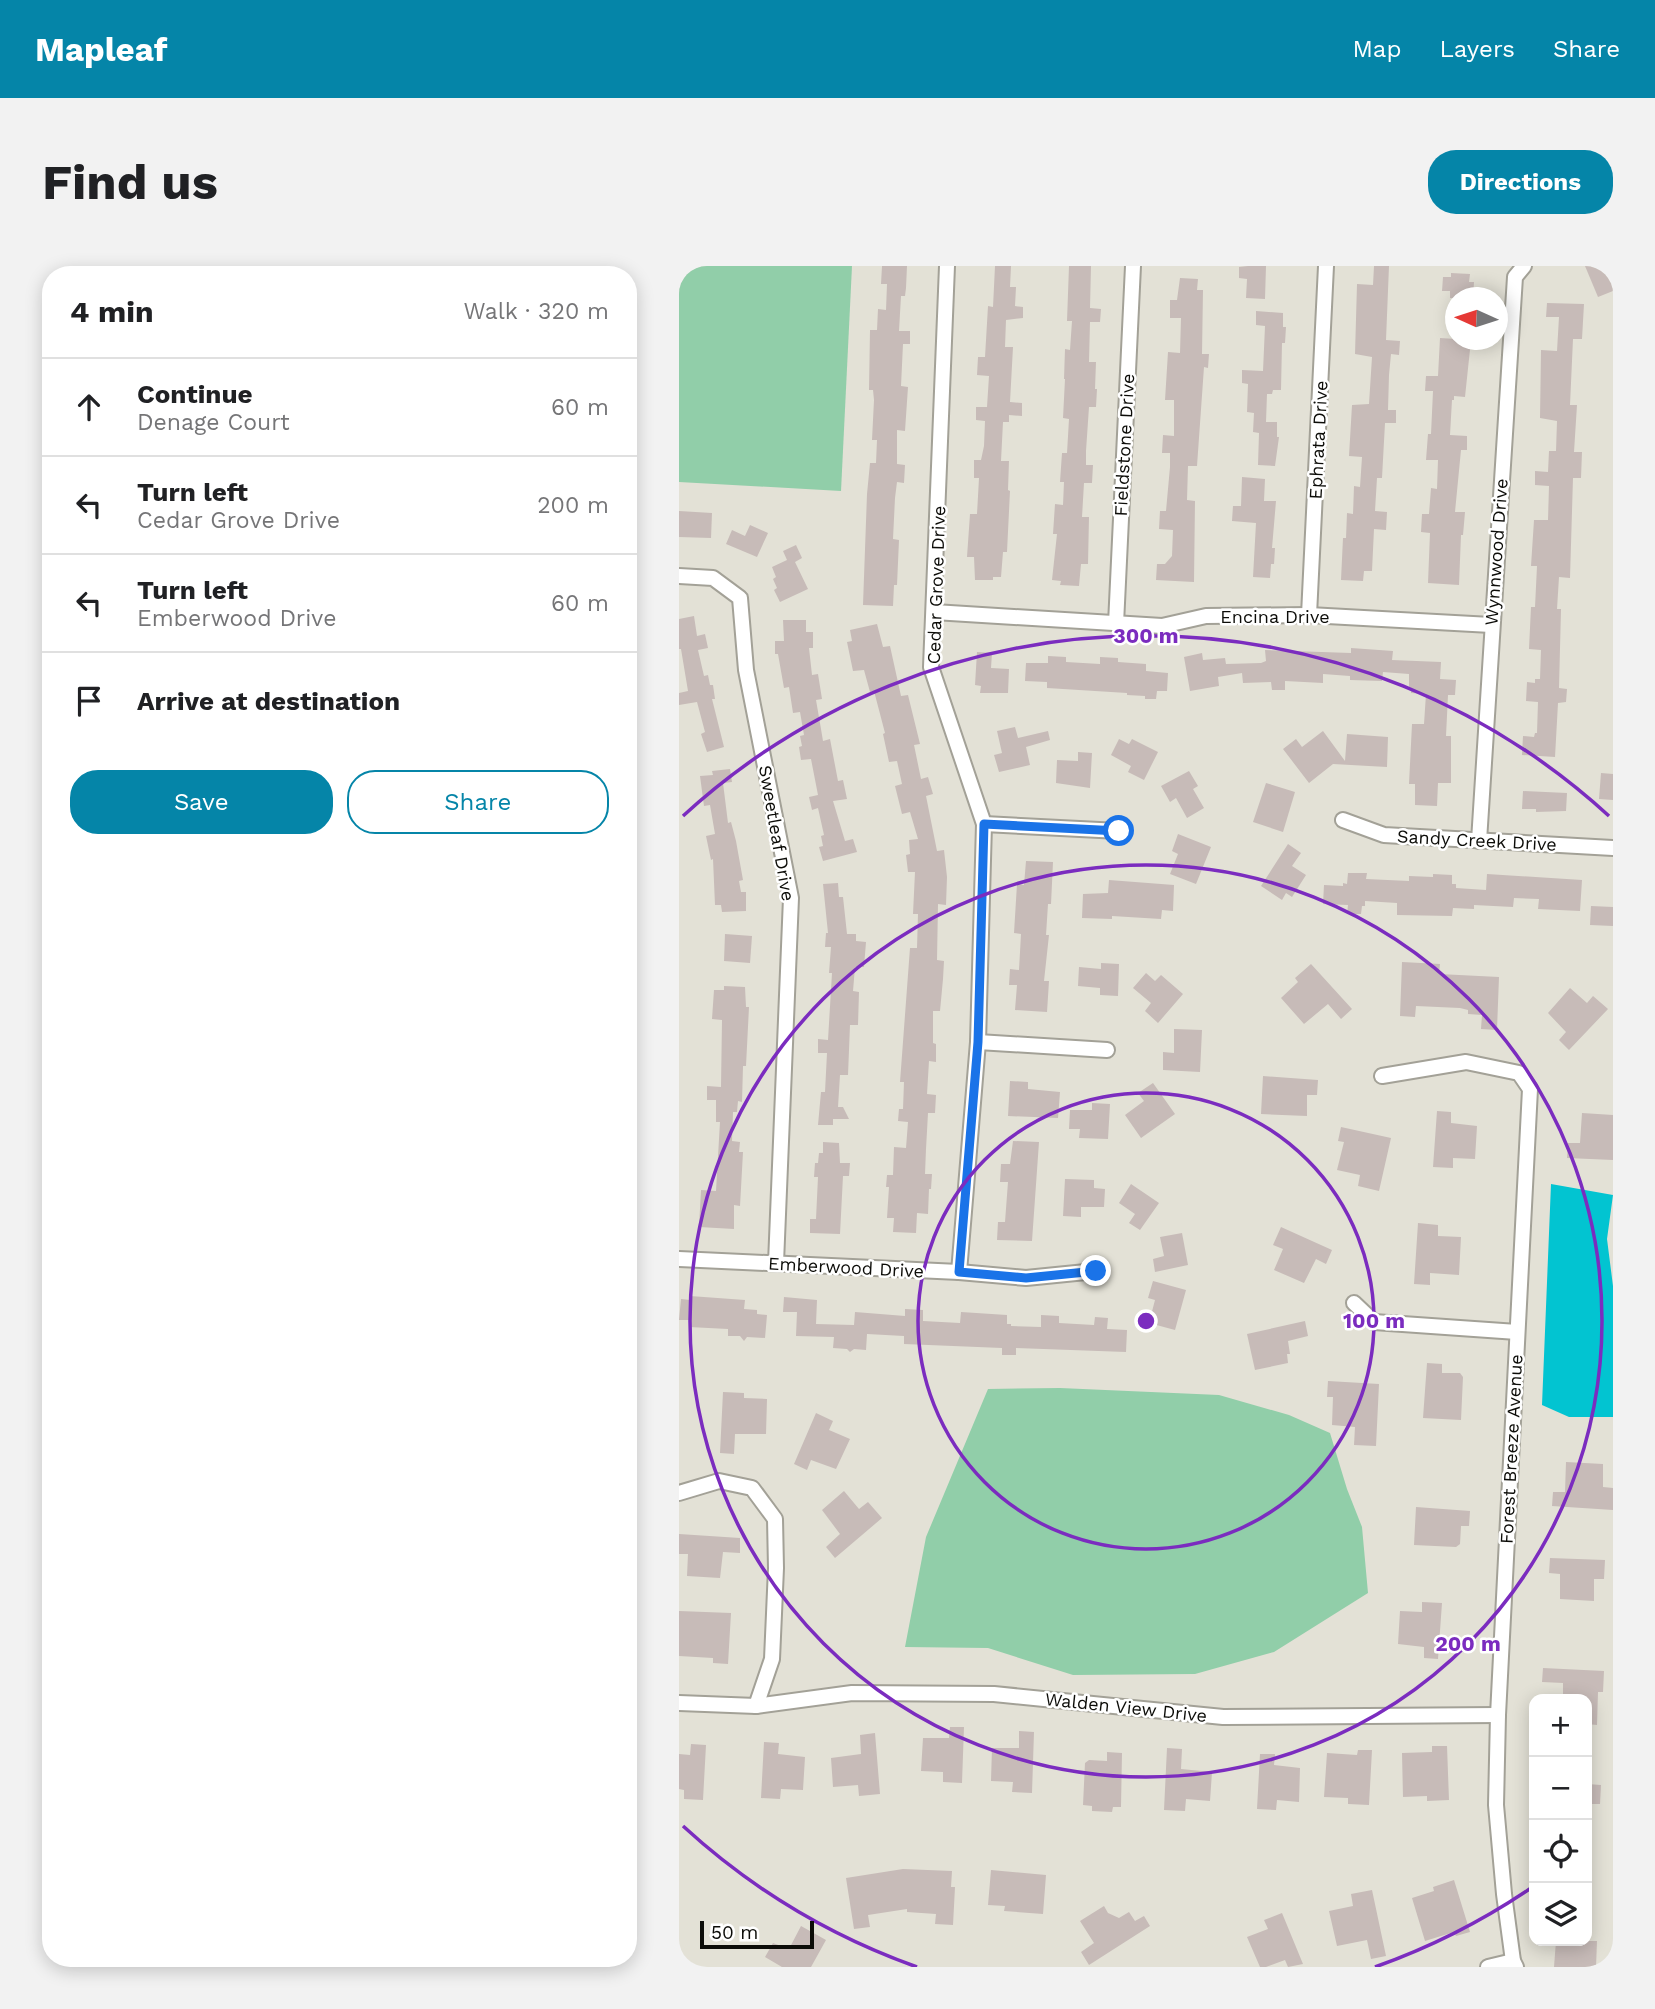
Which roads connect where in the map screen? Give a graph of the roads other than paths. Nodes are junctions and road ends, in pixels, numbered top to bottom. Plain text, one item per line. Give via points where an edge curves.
1 (947, 266) edge
2 (1133, 266) edge
3 (1326, 266) edge
4 (1524, 266) edge
5 (679, 576) edge
6 (934, 612) junction
7 (1309, 615) junction
8 (1116, 624) junction
9 (1492, 625) junction
10 (1343, 820) dead end
11 (984, 824) junction
12 (1119, 831) dead end
13 (1479, 841) junction
14 (1613, 848) edge
15 (978, 1042) junction
16 (1107, 1050) dead end
17 (1382, 1076) dead end
18 (679, 1259) edge
19 (776, 1263) junction
20 (1096, 1271) dead end
21 (959, 1272) junction
22 (1354, 1303) dead end
23 (1517, 1332) junction
24 (679, 1493) edge
25 (679, 1703) edge
26 (756, 1706) junction
27 (1498, 1715) junction
28 (1515, 1964) edge
29 (1488, 1967) edge

1 - 6 street, Cedar Grove Drive
2 - 8 street, Fieldstone Drive
3 - 7 street, Ephrata Drive
4 - 9 street, Wynnwood Drive via 1515,277
5 - 19 street, Sweetleaf Drive via 712,578 740,598 746,670 792,898
6 - 8 street, Encina Drive
6 - 11 street, Cedar Grove Drive via 931,667
7 - 8 street, Encina Drive via 1206,616 1162,626
7 - 9 street, Encina Drive
9 - 13 street, Wynnwood Drive
10 - 13 street, Sandy Creek Drive via 1384,835
11 - 12 street
11 - 15 street, Cedar Grove Drive
13 - 14 street, Sandy Creek Drive
15 - 16 street
15 - 21 street, Cedar Grove Drive
17 - 23 street, Forest Breeze Avenue via 1465,1062 1519,1073 1530,1089
18 - 19 street, Emberwood Drive
19 - 21 street, Emberwood Drive
20 - 21 street, Emberwood Drive via 1026,1278
22 - 23 street via 1374,1322
23 - 27 street, Forest Breeze Avenue
24 - 26 street via 719,1481 752,1488 775,1519 772,1659
25 - 26 street, Walden View Drive
26 - 27 street, Walden View Drive via 852,1693 994,1693 1223,1717
27 - 28 street, Forest Breeze Avenue via 1496,1805
28 - 29 street

